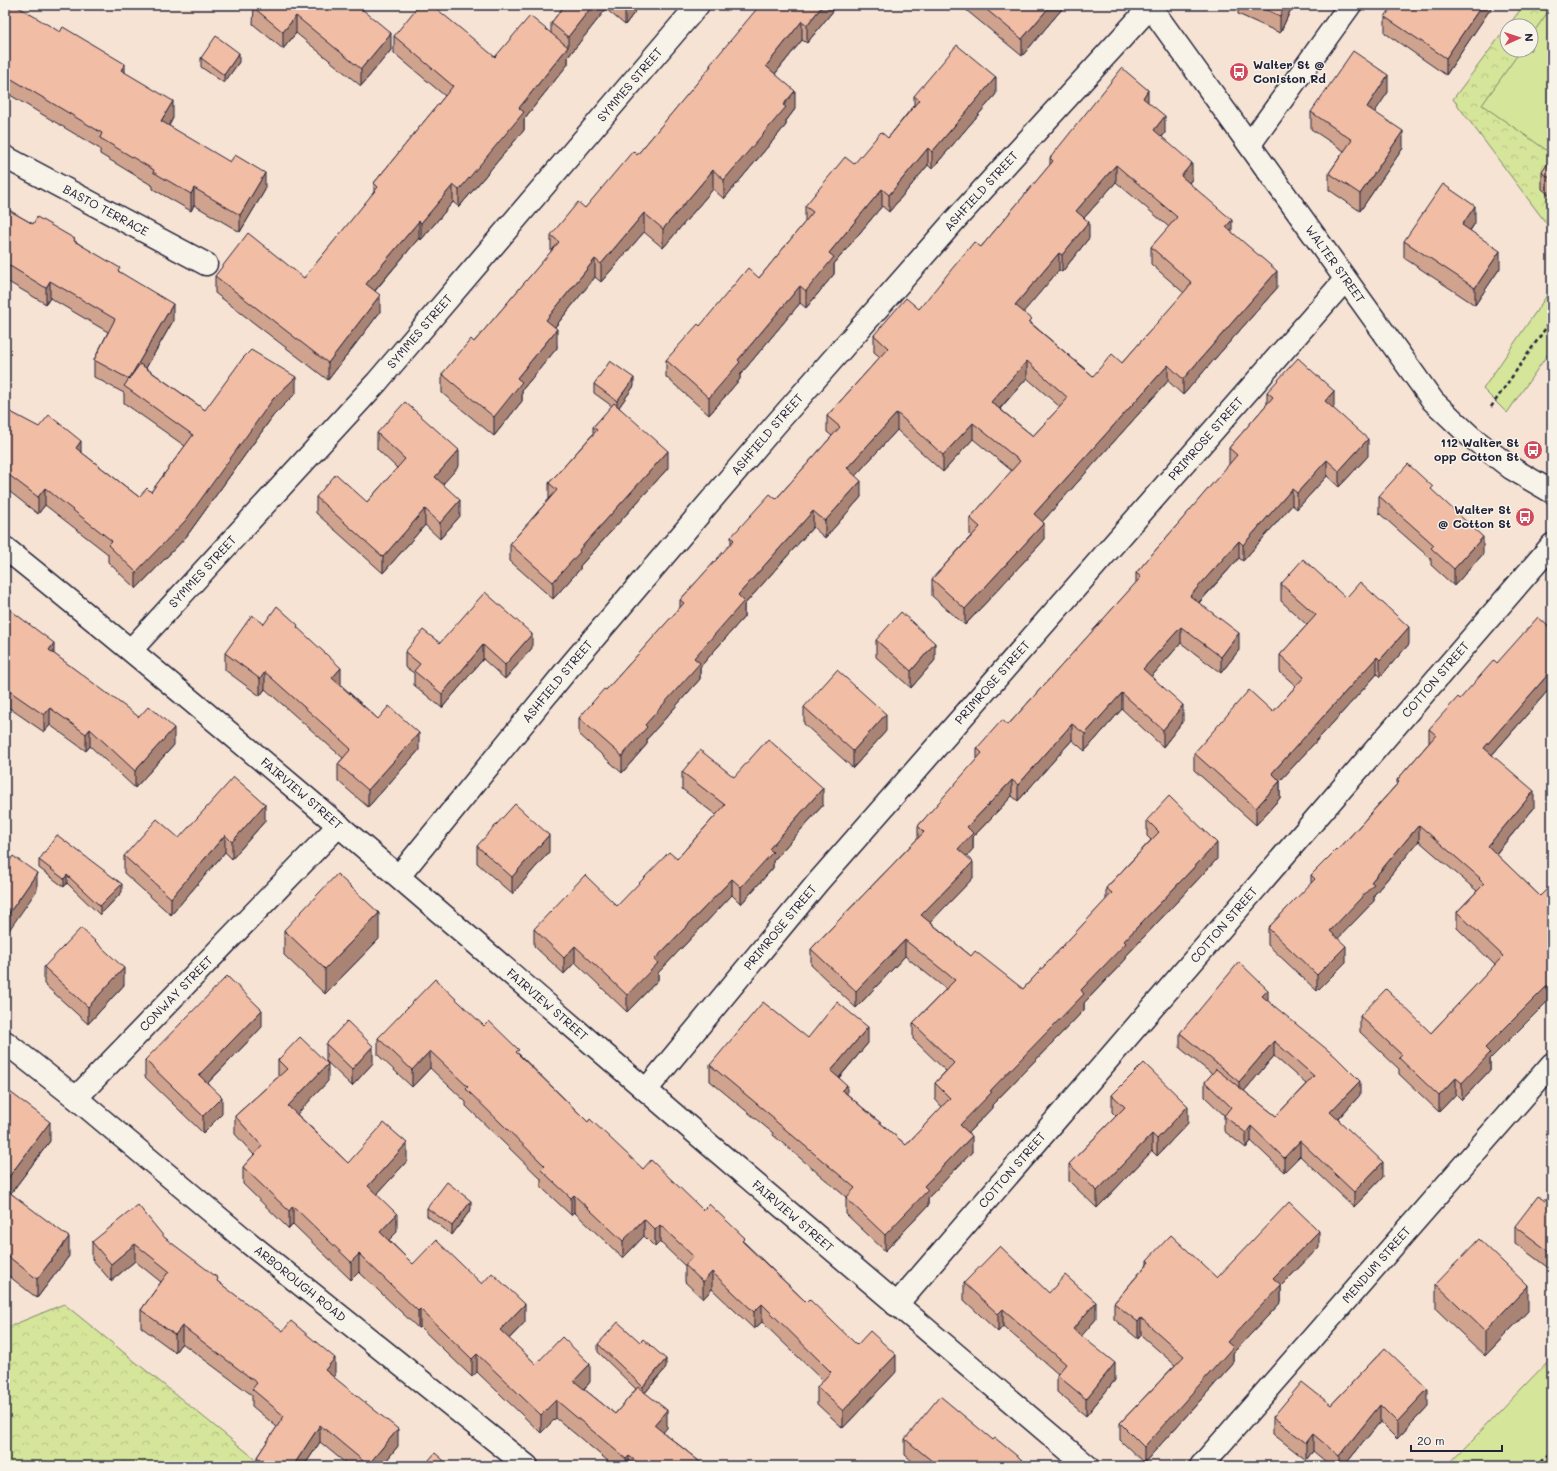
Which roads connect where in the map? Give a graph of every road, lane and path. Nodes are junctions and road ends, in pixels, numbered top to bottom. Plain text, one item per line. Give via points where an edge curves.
1 (698, 5) edge
2 (1350, 5) edge
3 (1150, 6) edge
4 (1250, 144) junction
5 (5, 157) edge
6 (206, 264) dead end
7 (1345, 280) junction
8 (1552, 319) edge
9 (1491, 407) dead end
10 (1552, 492) edge
11 (1552, 545) edge
12 (5, 548) edge
13 (131, 650) junction
14 (339, 825) junction
15 (399, 876) junction
16 (5, 1042) edge
17 (1552, 1064) edge
18 (646, 1090) junction
19 (76, 1098) junction
20 (896, 1305) junction
21 (1552, 1451) edge
22 (527, 1466) edge
23 (1087, 1466) edge
24 (1201, 1466) edge
25 (1536, 1466) edge

1 - 13 street, SYMMES STREET via 377,382
2 - 4 street
3 - 4 street, WALTER STREET
3 - 15 street, ASHFIELD STREET via 955,220 771,430 570,666
4 - 7 street, WALTER STREET
5 - 6 street, BASTO TERRACE
7 - 10 street, WALTER STREET via 1433,401 1470,436 1511,468
7 - 18 street, PRIMROSE STREET via 818,882
8 - 9 path
11 - 20 street, COTTON STREET
12 - 13 street, FAIRVIEW STREET
13 - 14 street, FAIRVIEW STREET
14 - 15 street, FAIRVIEW STREET
14 - 19 street, CONWAY STREET
15 - 18 street, FAIRVIEW STREET
16 - 19 street
17 - 24 street, MENDUM STREET
18 - 20 street, FAIRVIEW STREET
19 - 22 street, ARBOROUGH ROAD via 250,1244
20 - 23 street, FAIRVIEW STREET
21 - 25 path

